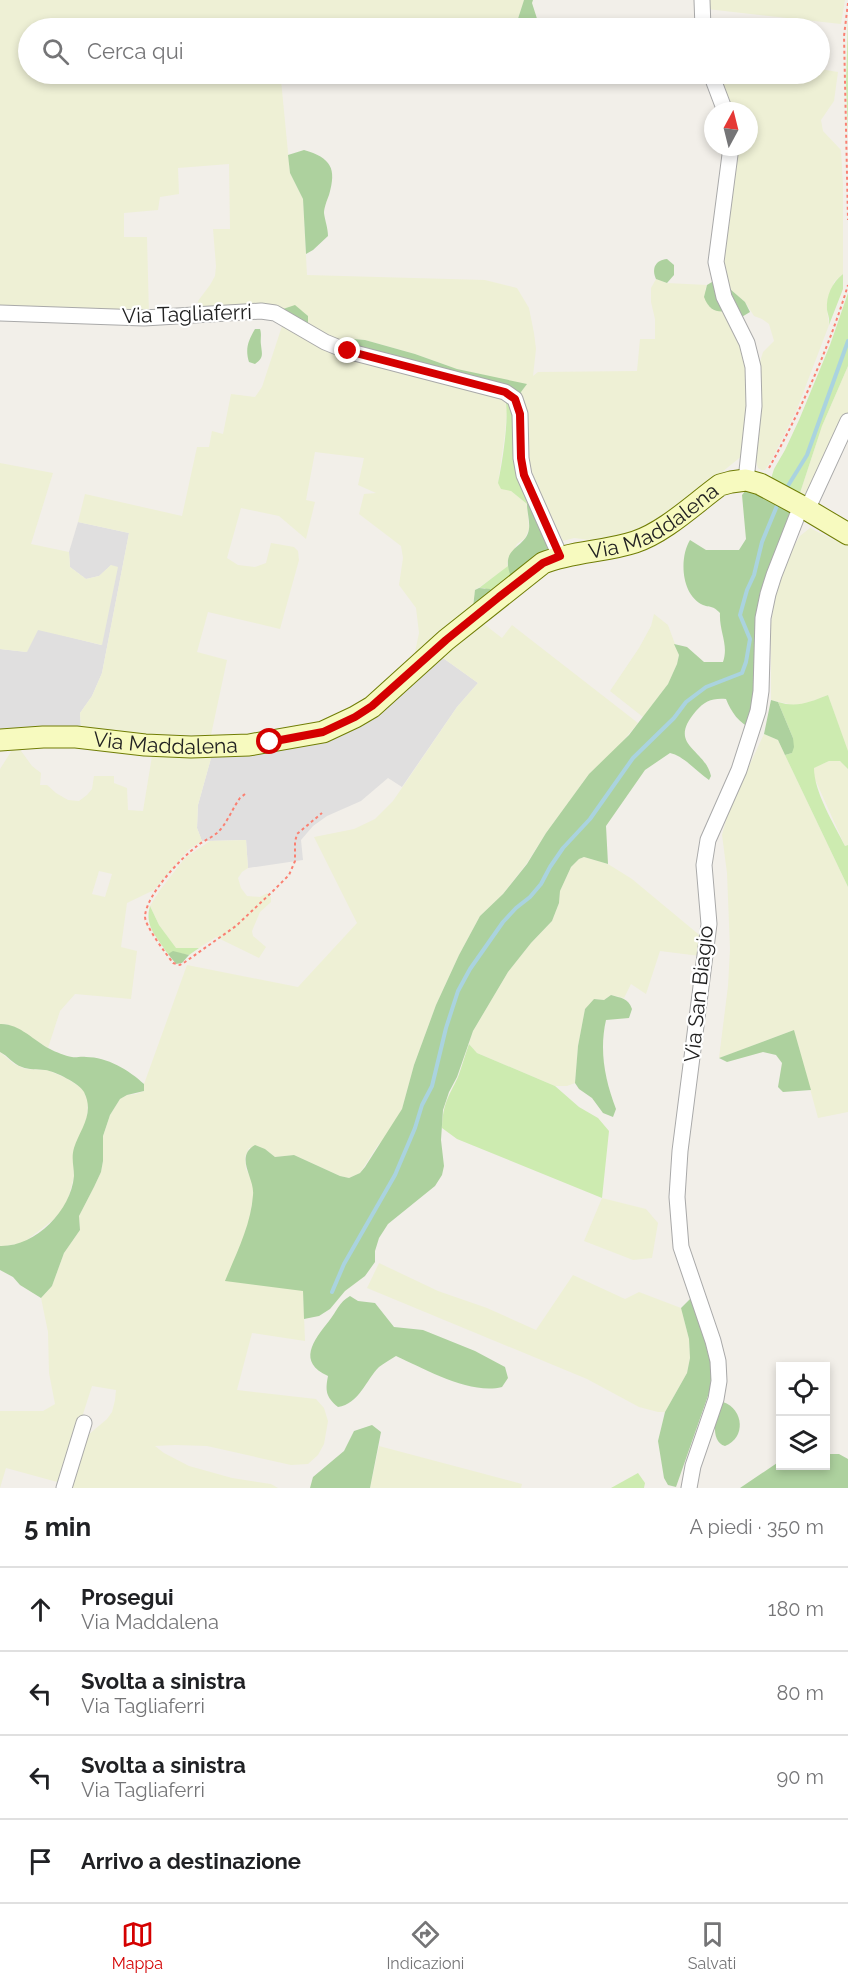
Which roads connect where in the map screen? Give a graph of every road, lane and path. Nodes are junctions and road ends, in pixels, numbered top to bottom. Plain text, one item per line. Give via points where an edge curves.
1 (702, 0) edge
2 (848, 3) edge
3 (703, 18) edge
4 (715, 84) edge
5 (722, 102) edge
6 (730, 156) edge
7 (848, 219) edge
8 (848, 285) edge
9 (0, 313) edge
10 (848, 421) edge
11 (759, 484) junction
12 (802, 506) junction
13 (848, 534) edge
14 (560, 556) junction
15 (0, 740) edge
16 (245, 794) dead end
17 (322, 813) dead end
18 (84, 1423) dead end
19 (64, 1488) edge
20 (689, 1488) edge

1 - 3 street
2 - 7 path via 844,36
4 - 5 street
6 - 11 street via 716,262 724,297 747,343 753,367
8 - 11 path via 794,422
9 - 14 street, Via Tagliaferri via 144,318 275,313 348,351 505,392 515,399 520,414 524,475
10 - 12 street, Via San Biagio
11 - 12 street
11 - 14 street, Via Maddalena via 720,485 656,532 637,541
12 - 13 street
12 - 20 street, Via San Biagio via 768,594 759,711 706,851 709,924 677,1197 681,1247 713,1341 719,1381
14 - 15 street, Via Maddalena via 543,563 499,597 372,706 323,732 249,745 191,747 76,737
16 - 17 path via 216,833 178,863 148,905 146,924 173,963 180,965 236,926 289,875 296,861 297,834
18 - 19 street

